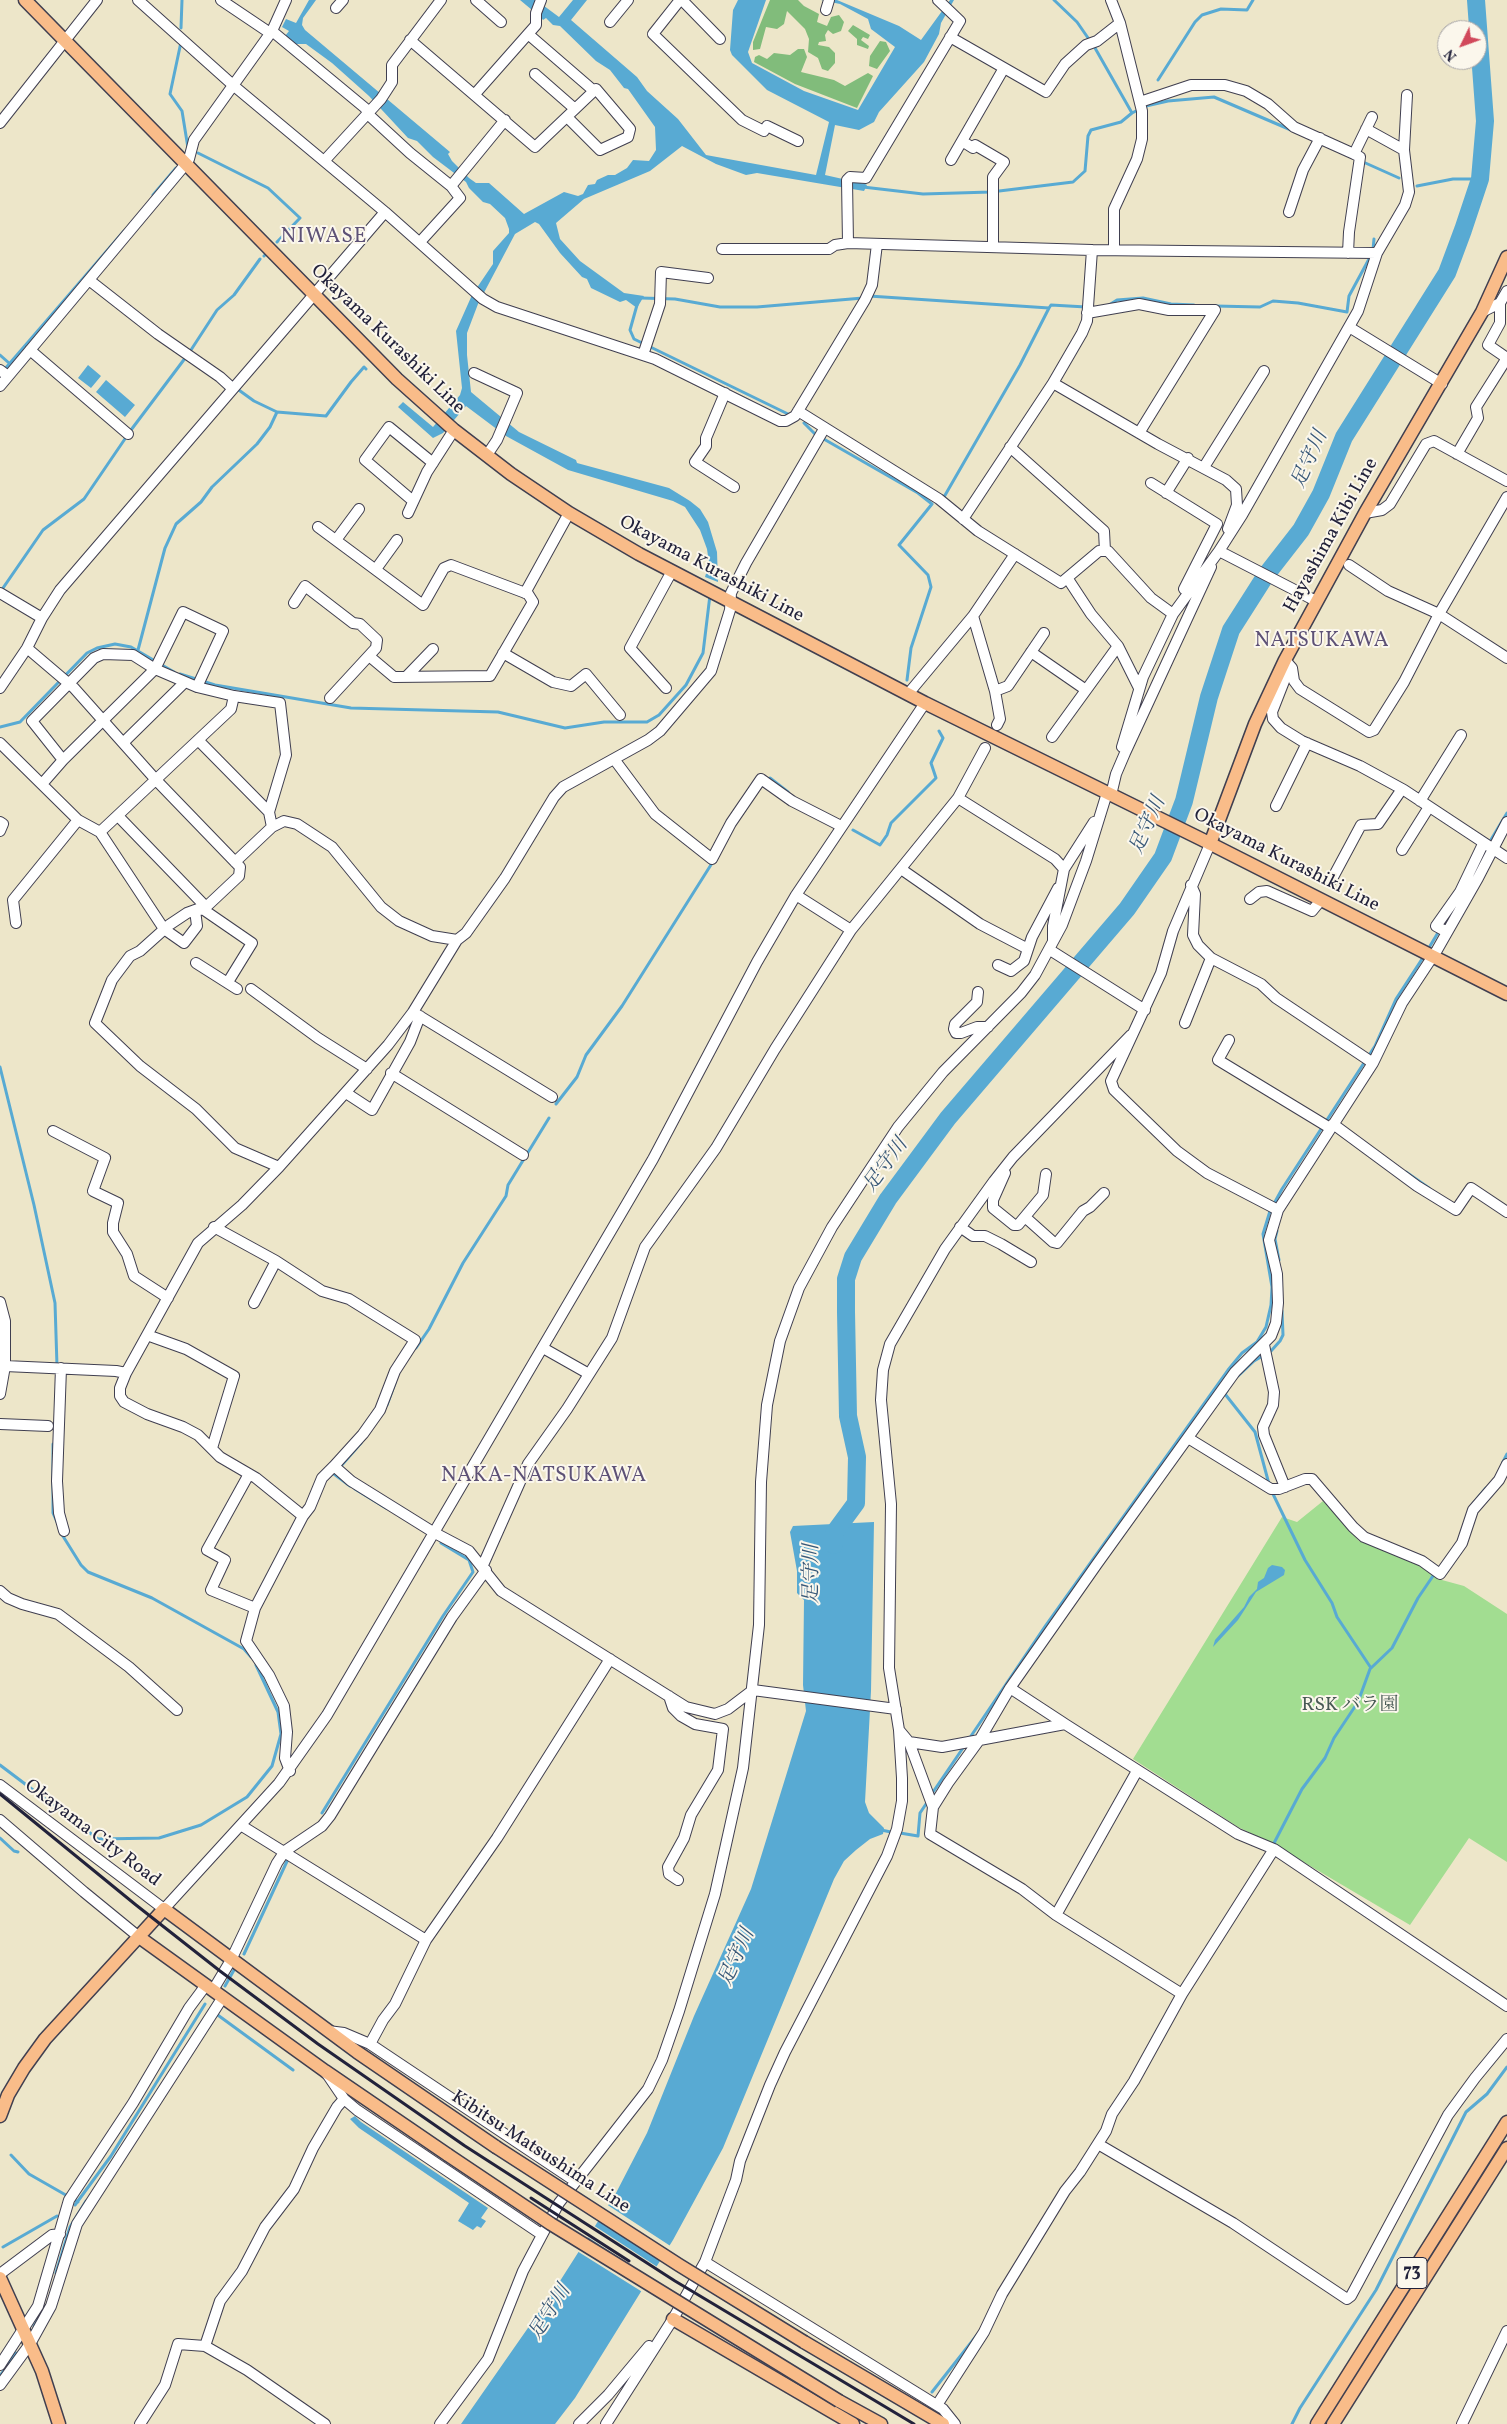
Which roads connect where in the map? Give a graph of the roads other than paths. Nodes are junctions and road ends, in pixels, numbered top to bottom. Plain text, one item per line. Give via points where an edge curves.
1 (25, 0) edge
2 (97, 0) edge
3 (138, 0) edge
4 (221, 0) edge
5 (286, 0) edge
6 (441, 0) edge
7 (476, 0) edge
8 (628, 0) edge
9 (681, 0) edge
10 (1111, 0) edge
11 (540, 4) edge
12 (944, 5) edge
13 (501, 22) dead end
14 (610, 22) dead end
15 (1120, 22) junction
16 (271, 32) junction
17 (528, 34) junction
18 (950, 38) junction
19 (720, 39) dead end
20 (410, 40) junction
21 (64, 41) junction
22 (1004, 68) junction
23 (536, 74) dead end
24 (234, 86) junction
25 (594, 92) junction
26 (475, 94) junction
27 (1407, 95) dead end
28 (375, 105) junction
29 (1141, 107) junction
30 (575, 109) junction
31 (567, 117) junction
32 (1372, 117) dead end
33 (505, 120) junction
34 (0, 123) edge
35 (1366, 129) junction
36 (1318, 140) junction
37 (798, 141) dead end
38 (962, 141) junction
39 (1404, 150) junction
40 (1357, 159) junction
41 (325, 160) junction
42 (951, 160) dead end
43 (185, 165) junction
44 (457, 178) junction
45 (385, 212) junction
46 (1289, 212) dead end
47 (420, 242) junction
48 (848, 243) junction
49 (876, 244) junction
50 (993, 246) junction
51 (722, 249) dead end
52 (1092, 250) junction
53 (1114, 250) junction
54 (1348, 253) junction
55 (1377, 253) junction
56 (1507, 257) edge
57 (91, 278) junction
58 (708, 278) dead end
59 (1507, 291) edge
60 (312, 295) junction
61 (1500, 303) junction
62 (1088, 309) junction
63 (1482, 312) junction
64 (1350, 328) junction
65 (645, 348) junction
66 (30, 350) junction
67 (1507, 358) edge
68 (1264, 371) dead end
69 (5, 373) edge
70 (474, 373) dead end
71 (1440, 382) junction
72 (1053, 383) junction
73 (0, 386) edge
74 (233, 387) junction
75 (725, 393) junction
76 (798, 411) junction
77 (448, 425) junction
78 (1139, 433) junction
79 (128, 434) dead end
80 (821, 434) junction
81 (1010, 447) junction
82 (1457, 454) junction
83 (488, 455) junction
84 (1188, 458) junction
85 (433, 463) junction
86 (1204, 467) junction
87 (1507, 481) edge
88 (1151, 483) dead end
89 (734, 487) dead end
90 (1166, 493) junction
91 (1507, 497) edge
92 (413, 501) junction
93 (359, 509) dead end
94 (1366, 512) junction
95 (408, 513) dead end
96 (568, 513) junction
97 (963, 519) junction
98 (318, 527) dead end
99 (336, 540) junction
100 (397, 540) dead end
101 (1105, 551) junction
102 (1222, 552) junction
103 (1015, 554) junction
104 (1349, 565) dead end
105 (376, 569) junction
106 (672, 571) junction
107 (1068, 578) junction
108 (0, 593) edge
109 (525, 593) junction
110 (725, 599) junction
111 (1314, 600) junction
112 (294, 603) dead end
113 (1174, 612) junction
114 (1439, 614) junction
115 (973, 616) junction
116 (42, 618) junction
117 (1044, 633) dead end
118 (1118, 646) junction
119 (27, 648) junction
120 (433, 648) dead end
121 (1031, 652) junction
122 (503, 653) junction
123 (370, 656) junction
124 (1507, 658) edge
125 (1288, 663) junction
126 (157, 665) junction
127 (4, 675) edge
128 (406, 677) junction
129 (64, 681) junction
130 (185, 682) junction
131 (199, 683) junction
132 (0, 688) edge
133 (666, 688) dead end
134 (1140, 688) junction
135 (1086, 690) junction
136 (995, 691) junction
137 (908, 694) junction
138 (234, 696) junction
139 (330, 698) dead end
140 (925, 703) junction
141 (620, 715) dead end
142 (104, 721) junction
143 (997, 725) dead end
144 (1462, 735) dead end
145 (1052, 737) dead end
146 (198, 740) junction
147 (0, 743) edge
148 (123, 743) junction
149 (1307, 743) junction
150 (985, 748) dead end
151 (614, 759) junction
152 (63, 760) junction
153 (1116, 774) junction
154 (156, 780) junction
155 (42, 784) junction
156 (1402, 789) junction
157 (1110, 797) junction
158 (958, 798) junction
159 (1420, 801) junction
160 (1276, 806) dead end
161 (1430, 808) junction
162 (269, 812) junction
163 (118, 816) junction
164 (78, 820) junction
165 (0, 822) edge
166 (1507, 822) edge
167 (841, 826) junction
168 (272, 827) junction
169 (0, 832) edge
170 (100, 832) junction
171 (1207, 842) junction
172 (1488, 847) junction
173 (1402, 850) dead end
174 (1507, 858) edge
175 (235, 862) junction
176 (901, 869) junction
177 (1064, 869) junction
178 (1331, 881) dead end
179 (1062, 883) junction
180 (1191, 885) junction
181 (796, 895) junction
182 (1250, 899) dead end
183 (1321, 900) junction
184 (201, 909) junction
185 (16, 923) dead end
186 (164, 928) junction
187 (851, 930) junction
188 (457, 940) junction
189 (1028, 949) junction
190 (1052, 949) junction
191 (1428, 954) junction
192 (1211, 958) junction
193 (196, 963) dead end
194 (998, 965) dead end
195 (228, 982) junction
196 (237, 989) dead end
197 (251, 989) dead end
198 (978, 992) dead end
199 (1507, 994) edge
200 (1143, 1009) junction
201 (417, 1014) junction
202 (1184, 1023) dead end
203 (988, 1027) junction
204 (1131, 1035) junction
205 (1229, 1040) dead end
206 (1369, 1060) junction
207 (367, 1069) junction
208 (391, 1073) junction
209 (346, 1093) junction
210 (552, 1097) dead end
211 (1331, 1126) junction
212 (53, 1132) dead end
213 (523, 1154) dead end
214 (1013, 1156) junction
215 (279, 1167) junction
216 (1046, 1174) dead end
217 (1104, 1193) dead end
218 (1274, 1208) junction
219 (1507, 1212) edge
220 (1025, 1217) junction
221 (214, 1227) junction
222 (960, 1227) junction
223 (276, 1261) junction
224 (1031, 1262) dead end
225 (168, 1298) junction
226 (0, 1302) edge
227 (254, 1303) dead end
228 (2, 1322) edge
229 (147, 1335) junction
230 (543, 1348) junction
231 (1265, 1351) junction
232 (4, 1366) junction
233 (59, 1368) junction
234 (126, 1373) junction
235 (589, 1374) junction
236 (0, 1394) edge
237 (0, 1424) edge
238 (48, 1426) dead end
239 (1188, 1438) junction
240 (212, 1448) junction
241 (1507, 1464) edge
242 (337, 1469) junction
243 (249, 1474) junction
244 (1284, 1487) junction
245 (304, 1516) junction
246 (64, 1531) dead end
247 (433, 1532) junction
248 (484, 1568) junction
249 (2, 1596) edge
250 (255, 1608) junction
251 (610, 1659) junction
252 (1010, 1688) junction
253 (755, 1690) junction
254 (669, 1696) junction
255 (893, 1708) junction
256 (177, 1710) dead end
257 (1064, 1724) junction
258 (899, 1730) junction
259 (978, 1740) junction
260 (909, 1742) junction
261 (290, 1771) junction
262 (1137, 1771) junction
263 (0, 1785) edge
264 (931, 1801) junction
265 (0, 1820) edge
266 (242, 1826) junction
267 (1272, 1848) junction
268 (285, 1851) junction
269 (678, 1880) dead end
270 (164, 1910) junction
271 (1056, 1914) junction
272 (139, 1936) junction
273 (426, 1940) junction
274 (232, 1960) junction
275 (214, 1991) junction
276 (1180, 1993) junction
277 (1507, 2006) edge
278 (327, 2030) junction
279 (1507, 2039) edge
280 (370, 2044) junction
281 (325, 2071) junction
282 (344, 2099) junction
283 (0, 2116) edge
284 (1507, 2122) edge
285 (1098, 2144) junction
286 (1507, 2148) edge
287 (575, 2181) junction
288 (71, 2222) junction
289 (60, 2234) junction
290 (541, 2234) junction
291 (705, 2262) junction
292 (0, 2274) edge
293 (0, 2278) edge
294 (673, 2319) junction
295 (23, 2331) junction
296 (1507, 2331) edge
297 (660, 2335) junction
298 (30, 2344) junction
299 (205, 2346) junction
300 (0, 2365) edge
301 (0, 2386) edge
302 (937, 2405) junction
303 (59, 2424) edge
304 (140, 2424) edge
305 (325, 2424) edge
306 (440, 2424) edge
307 (579, 2424) edge
308 (606, 2424) edge
309 (854, 2424) edge
310 (881, 2424) edge
311 (943, 2424) edge
312 (955, 2424) edge
313 (1317, 2424) edge
314 (1333, 2424) edge
315 (1462, 2424) edge

1 - 21 main road, Okayama Kurashiki Line
2 - 21 street
3 - 24 street
4 - 16 street
5 - 16 street
6 - 20 street
7 - 13 street
8 - 14 street
9 - 19 street
9 - 37 street via 653,34 742,120 764,131 767,126
10 - 15 street
11 - 17 street via 536,25
12 - 18 street via 960,21
15 - 22 street via 1065,64 1046,92
15 - 29 street
16 - 24 street
16 - 28 street via 365,108
17 - 25 street
17 - 26 street
18 - 22 street
18 - 48 street via 866,178 850,177 846,185
20 - 26 street
20 - 28 street via 392,65 392,82
21 - 34 street
21 - 43 main road, Okayama Kurashiki Line
22 - 38 street
23 - 30 street
24 - 41 street
24 - 43 street via 194,140
25 - 30 street
25 - 31 street via 596,89 630,129 628,137 600,150
26 - 33 street
27 - 39 street
28 - 41 street
28 - 44 street via 410,153
29 - 36 street via 1191,85 1225,85 1246,91 1268,104 1294,127
29 - 53 street via 1142,139 1137,159 1114,209
30 - 31 street
31 - 33 street via 535,147
32 - 35 street
33 - 44 street
35 - 39 street
35 - 40 street
36 - 40 street
36 - 46 street via 1303,170
38 - 42 street
38 - 50 street via 1004,162 993,177
39 - 55 street via 1409,192
40 - 54 street
41 - 45 street
43 - 57 street
43 - 60 main road, Okayama Kurashiki Line
44 - 47 street via 460,198
45 - 47 street
45 - 60 street
47 - 65 street via 497,308
48 - 49 street
48 - 51 street via 829,249
49 - 50 street
49 - 76 street via 872,285
50 - 52 street
52 - 53 street
52 - 62 street
53 - 54 street
54 - 55 street
55 - 64 street
56 - 63 main road, Hayashima Kibi Line
57 - 66 street
57 - 74 street via 187,356
58 - 65 street via 661,272 660,297
59 - 61 street
60 - 74 street
60 - 77 main road, Okayama Kurashiki Line via 397,380
61 - 63 street
61 - 67 street via 1500,323 1488,345
62 - 72 street via 1082,333
62 - 78 street via 1139,304 1169,310 1215,310
63 - 71 main road, Hayashima Kibi Line
64 - 71 street
64 - 102 street
65 - 75 street
66 - 69 street
66 - 79 street
67 - 82 street via 1476,407 1478,418
68 - 86 street
69 - 73 street
70 - 83 street via 517,393
71 - 94 main road, Hayashima Kibi Line
72 - 78 street
72 - 81 street
74 - 116 street via 60,590
75 - 76 street via 780,421 786,422
75 - 89 street via 706,438 706,446 695,462
76 - 80 street
77 - 83 main road, Okayama Kurashiki Line
77 - 85 street
78 - 84 street
80 - 97 street via 938,499
80 - 110 street
81 - 97 street
81 - 101 street via 1104,531
82 - 87 street
82 - 94 street via 1434,441 1426,444 1390,504 1382,510
83 - 96 main road, Okayama Kurashiki Line
84 - 86 street
84 - 90 street
85 - 92 street
85 - 92 street via 390,427 365,460
86 - 102 street via 1236,489 1237,505
88 - 90 street
90 - 113 street via 1217,524
91 - 114 street
92 - 95 street
93 - 99 street
94 - 111 main road, Hayashima Kibi Line
96 - 106 main road, Okayama Kurashiki Line
96 - 109 street
97 - 103 street
98 - 99 street
99 - 105 street
100 - 105 street
101 - 107 street via 1099,551
101 - 113 street via 1151,598
102 - 111 street
102 - 113 street
102 - 153 street
103 - 107 street via 1061,583
103 - 115 street
104 - 114 street via 1388,591
105 - 109 street via 423,605 444,568 451,565
106 - 110 main road, Okayama Kurashiki Line
106 - 133 street via 630,648
107 - 118 street via 1091,614
108 - 116 street
109 - 122 street via 533,602
110 - 137 main road, Okayama Kurashiki Line
110 - 151 street via 727,619 711,670 660,731
111 - 125 main road, Hayashima Kibi Line
112 - 123 street via 305,586 353,623 360,624 377,640
113 - 134 street
114 - 124 street
114 - 125 street via 1404,682 1374,730 1369,732 1300,689
115 - 136 street
115 - 137 street
116 - 119 street
117 - 121 street
118 - 134 street
118 - 135 street
119 - 127 street
119 - 129 street
120 - 128 street
121 - 135 street
121 - 136 street via 1008,686
122 - 128 street via 490,676
122 - 141 street via 553,682 571,686 586,674
123 - 128 street via 394,677
123 - 139 street
125 - 149 street via 1272,712 1273,718 1281,728
125 - 171 main road, Hayashima Kibi Line via 1255,724
126 - 129 street via 133,654 103,654
126 - 130 street
126 - 131 street via 183,612 223,631
126 - 142 street
127 - 132 street
129 - 142 street
129 - 152 street via 32,721
130 - 131 street
130 - 148 street
131 - 138 street
134 - 153 street
135 - 145 street
136 - 143 street via 1000,718
137 - 140 main road, Okayama Kurashiki Line
138 - 146 street via 231,709
138 - 162 street via 280,703 286,755
140 - 157 main road, Okayama Kurashiki Line
140 - 167 street
142 - 148 street
142 - 152 street
144 - 159 street
146 - 154 street
146 - 162 street
147 - 155 street
148 - 154 street
149 - 156 street
149 - 160 street
150 - 158 street
151 - 167 street via 655,814 712,859 731,823 761,779 792,801
151 - 188 street via 563,787 554,797 505,878 466,933
152 - 155 street
153 - 157 street
154 - 163 street
154 - 175 street
155 - 164 street
156 - 159 street
156 - 178 street via 1378,824 1361,825
157 - 171 main road, Okayama Kurashiki Line
157 - 177 street
157 - 190 street
158 - 176 street
158 - 177 street via 1055,859
159 - 161 street
161 - 172 street
161 - 173 street
162 - 168 street
163 - 170 street
163 - 184 street
164 - 170 street
164 - 185 street via 13,900
165 - 169 street via 3,824
166 - 172 street
167 - 181 street
168 - 175 street
168 - 188 street via 284,821 297,824 332,847 381,907 399,921 432,936
170 - 186 street
171 - 180 street
171 - 183 main road, Okayama Kurashiki Line
172 - 174 street
172 - 191 street via 1436,926 1443,930
175 - 184 street via 240,867 239,876
176 - 187 street
176 - 189 street via 980,924
177 - 179 street
179 - 189 street
179 - 190 street
180 - 192 street via 1195,894 1193,935
180 - 200 street via 1161,973
181 - 187 street
181 - 230 street via 653,1158
182 - 183 street via 1259,892 1267,891 1312,911
183 - 191 main road, Okayama Kurashiki Line
184 - 186 street
184 - 186 street via 197,926 184,943
184 - 195 street via 252,943
186 - 215 street via 126,960 112,980 95,1023 140,1066 196,1109 235,1148
187 - 235 street via 774,1049 716,1148 645,1247 612,1338
188 - 201 street
189 - 194 street via 1024,961 1017,968 1011,971
190 - 200 street
190 - 203 street via 1021,994
191 - 199 main road, Okayama Kurashiki Line
191 - 206 street
192 - 202 street
192 - 206 street via 1261,984 1276,998
193 - 195 street
195 - 196 street
197 - 207 street
198 - 203 street via 977,1002 954,1029 961,1033
200 - 204 street
201 - 207 street
201 - 208 street via 410,1042
201 - 210 street
203 - 253 street via 924,1094 874,1161 816,1254 790,1311 773,1370 764,1436
204 - 214 street
204 - 218 street via 1111,1081 1114,1090 1177,1150 1208,1173
205 - 211 street via 1218,1060
206 - 211 street
207 - 209 street
208 - 209 street via 372,1110
208 - 213 street
209 - 215 street
211 - 218 street
211 - 219 street via 1456,1210 1471,1188
212 - 225 street via 105,1158 93,1191 118,1203 112,1223 113,1232 127,1254 134,1276
214 - 220 street via 993,1200 993,1208 1014,1226
214 - 222 street
215 - 221 street via 242,1205
216 - 220 street via 1043,1195
217 - 220 street via 1083,1211 1057,1243
218 - 231 street via 1269,1240 1277,1274 1276,1323
221 - 223 street
221 - 225 street via 198,1243
222 - 224 street via 973,1236 985,1236
222 - 255 street via 890,1344 883,1370 881,1400 891,1504 888,1647
223 - 227 street
223 - 242 street via 322,1291 349,1299 415,1340 395,1371 380,1410
225 - 229 street
226 - 228 street
228 - 232 street
229 - 234 street
229 - 240 street via 186,1349 234,1376
230 - 235 street
230 - 247 street
231 - 239 street via 1235,1372
231 - 244 street via 1274,1392 1263,1427 1264,1435
232 - 233 street
232 - 236 street
233 - 234 street
233 - 246 street via 57,1481 58,1513
234 - 240 street via 120,1388 124,1402 183,1427
235 - 248 street via 528,1464
237 - 238 street
239 - 244 street via 1260,1484 1271,1489
239 - 252 street
240 - 243 street via 220,1457
241 - 244 street via 1499,1480 1473,1510 1462,1543 1440,1574 1422,1561 1364,1536 1312,1479 1305,1478
242 - 245 street via 322,1478
242 - 247 street
243 - 245 street
243 - 250 street via 207,1550 225,1560 211,1590
245 - 250 street
247 - 248 street via 469,1551
247 - 261 street
248 - 251 street via 502,1591
248 - 268 street via 330,1816 322,1826
249 - 256 street via 58,1614 129,1667
250 - 261 street via 246,1641 269,1675 284,1706 285,1758
251 - 254 street
251 - 273 street via 497,1838
252 - 257 street
252 - 259 street
253 - 254 street via 715,1714 686,1707
253 - 255 street
253 - 287 street via 727,1850 662,2060 648,2089
254 - 269 street via 673,1708 681,1716 694,1724 723,1730 718,1770 691,1815 684,1838 668,1867 669,1874
255 - 258 street
257 - 259 street
257 - 262 street
258 - 260 street
258 - 291 street via 902,1801 893,1843 785,2052 740,2162
259 - 260 street via 930,1747
259 - 264 street
260 - 264 street
261 - 266 street
262 - 267 street via 1238,1834
262 - 271 street
263 - 270 street, Okayama City Road
264 - 271 street via 930,1834 1022,1889
265 - 272 street
266 - 268 street
266 - 270 street
267 - 276 street
267 - 277 street
268 - 273 street
268 - 274 street
270 - 272 main road
270 - 274 main road, Kibitsu Matsushima Line
271 - 276 street
272 - 275 main road
272 - 283 main road via 45,2039 8,2095
273 - 280 street via 395,2004 382,2020
274 - 275 street
274 - 278 main road, Kibitsu Matsushima Line
275 - 281 main road
275 - 288 street via 214,2012
275 - 288 street via 189,2008 133,2103 70,2198
276 - 285 street
278 - 280 street
278 - 311 main road, Kibitsu Matsushima Line, bridge via 496,2147 662,2254
279 - 285 street via 1448,2115 1347,2299 1233,2223
280 - 287 street
281 - 282 street
281 - 310 main road, bridge via 576,2240
282 - 290 street via 383,2129
282 - 299 street via 313,2148 294,2189 265,2227 242,2271 220,2301
284 - 313 main road, 73
285 - 302 street via 1060,2199 1002,2294 984,2332
286 - 314 main road, 73
287 - 290 street
288 - 289 street
288 - 298 street via 51,2306
289 - 292 street via 52,2235
289 - 295 street via 40,2300
290 - 306 street via 488,2359
291 - 294 street
291 - 302 street
293 - 295 main road
294 - 297 street
294 - 309 main road
295 - 298 main road
295 - 300 street
296 - 315 street
297 - 307 street
297 - 308 street
298 - 301 street
298 - 303 main road via 45,2377
299 - 304 street via 178,2344 165,2385
299 - 305 street via 247,2370
302 - 312 street

